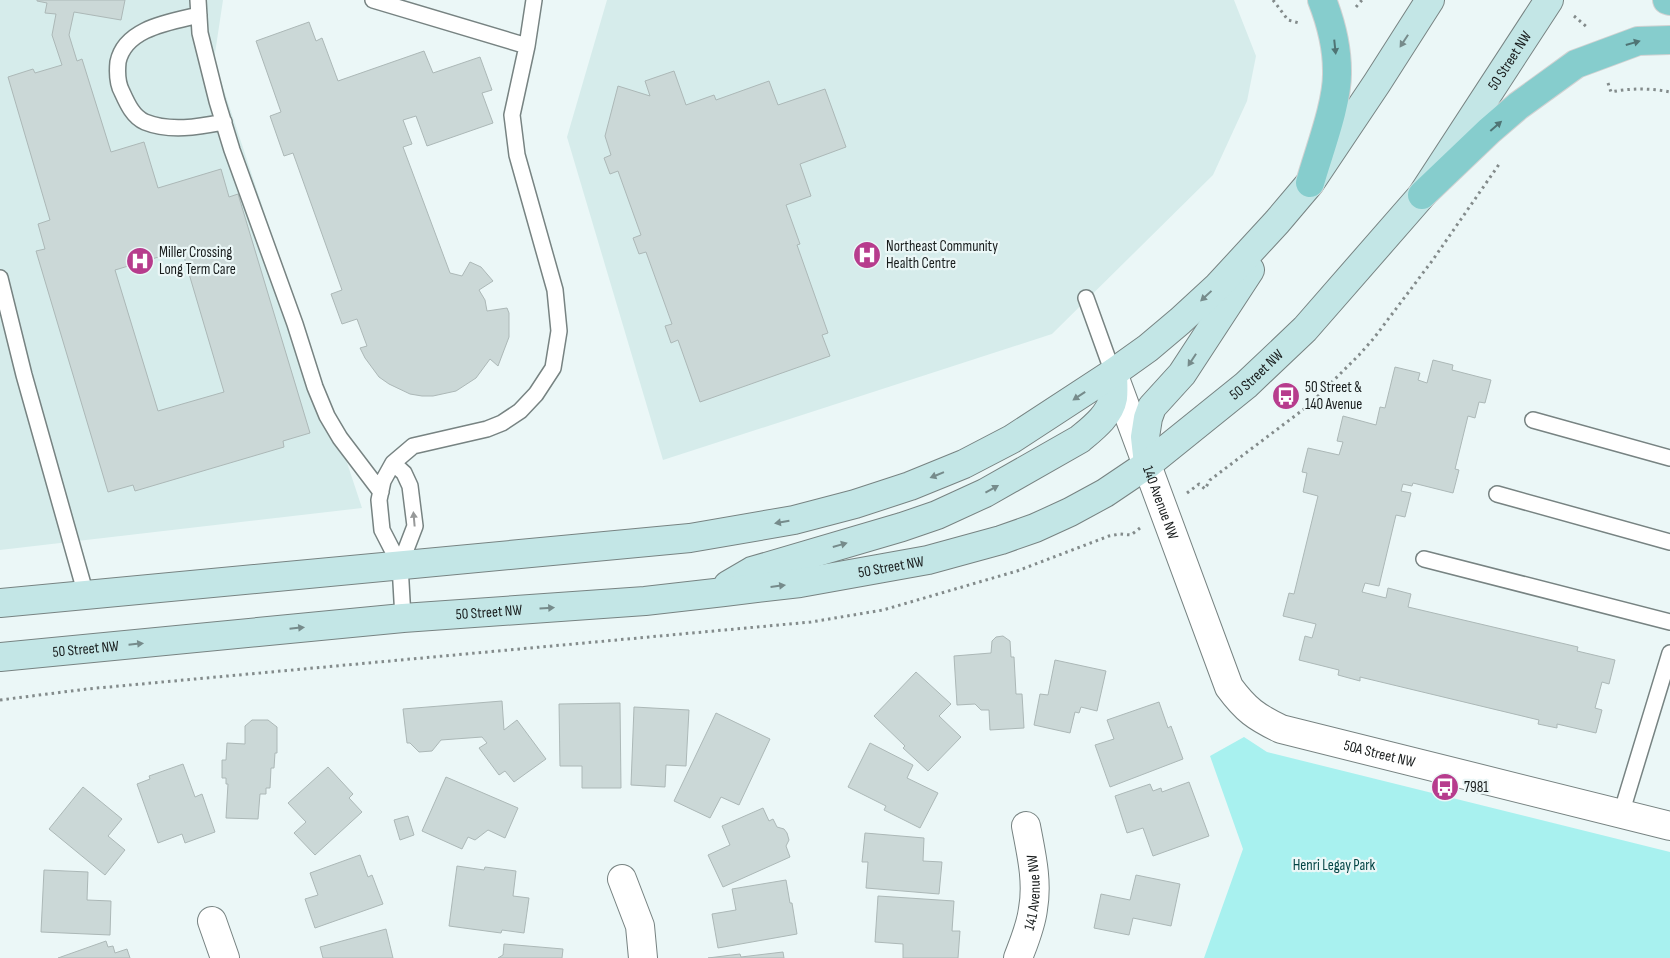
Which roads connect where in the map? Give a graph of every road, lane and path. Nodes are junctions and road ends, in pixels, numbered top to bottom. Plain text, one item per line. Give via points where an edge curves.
1 (198, 0) edge
2 (372, 0) edge
3 (534, 0) edge
4 (1273, 0) edge
5 (1322, 0) edge
6 (1430, 0) edge
7 (1559, 7) edge
8 (199, 16) junction
9 (1306, 22) dead end
10 (1591, 31) dead end
11 (1670, 40) edge
12 (527, 46) junction
13 (1606, 76) dead end
14 (1670, 92) edge
15 (224, 122) junction
16 (1505, 155) dead end
17 (1302, 192) junction
18 (1422, 195) junction
19 (0, 278) edge
20 (1086, 298) dead end
21 (1113, 373) junction
22 (1533, 420) dead end
23 (1670, 458) edge
24 (393, 463) junction
25 (1148, 464) junction
26 (1199, 484) dead end
27 (381, 492) junction
28 (1497, 494) dead end
29 (1670, 542) edge
30 (1424, 559) dead end
31 (400, 565) junction
32 (714, 594) junction
33 (86, 595) junction
34 (0, 603) edge
35 (403, 618) junction
36 (1670, 622) edge
37 (1670, 653) edge
38 (0, 657) edge
39 (1241, 704) joint
40 (1620, 814) junction
41 (1026, 826) dead end
42 (1670, 826) edge
43 (622, 879) dead end
44 (212, 921) dead end
45 (225, 958) edge
46 (643, 958) edge
47 (1018, 958) edge

1 - 8 lane
2 - 12 lane
3 - 12 lane
4 - 9 path via 1288,20
5 -> 17 main road via 1334,38 1335,97
6 -> 17 main road
7 - 10 path
7 - 18 main road, 50 Street NW
8 - 15 lane via 200,33
8 - 15 lane via 148,29 134,38 120,52 117,71 120,89 131,110 143,121 165,128 190,128
18 -> 11 main road via 1518,106 1576,64 1638,41
12 - 24 lane via 512,116 517,155 555,290 559,332 553,368 520,411 502,422 487,429 413,446
13 - 14 path via 1611,92 1648,89
15 - 27 lane via 327,416
16 - 26 path via 1374,338 1308,406 1210,480 1205,489
17 -> 21 main road via 1218,286 1154,343
17 -> 25 main road via 1182,374 1152,407 1145,436
18 - 25 main road, 50 Street NW via 1305,329 1246,385
19 - 33 lane
20 - 21 lane, 140 Avenue NW
21 - 25 street, 140 Avenue NW
21 -> 31 main road via 1012,439 964,464 855,504 794,520 690,538
32 -> 21 main road via 752,571 938,515 985,493 1091,430 1113,399
22 - 23 lane
24 - 27 lane
31 -> 24 lane via 415,526 410,486 404,473
32 -> 25 main road, 50 Street NW via 800,583 928,560 1001,540 1070,512
25 - 39 street, 140 Avenue NW via 1229,688
27 - 31 lane via 382,530
28 - 29 lane
30 - 36 lane
31 - 33 main road
31 - 35 lane
35 -> 32 main road, 50 Street NW
33 - 34 main road
38 -> 35 main road, 50 Street NW
37 - 40 lane
39 - 40 street, 50A Street NW via 1281,730
40 - 42 street, 50A Street NW
41 - 47 street, 141 Avenue NW via 1034,876 1034,908
43 - 46 street via 639,920
44 - 45 street

